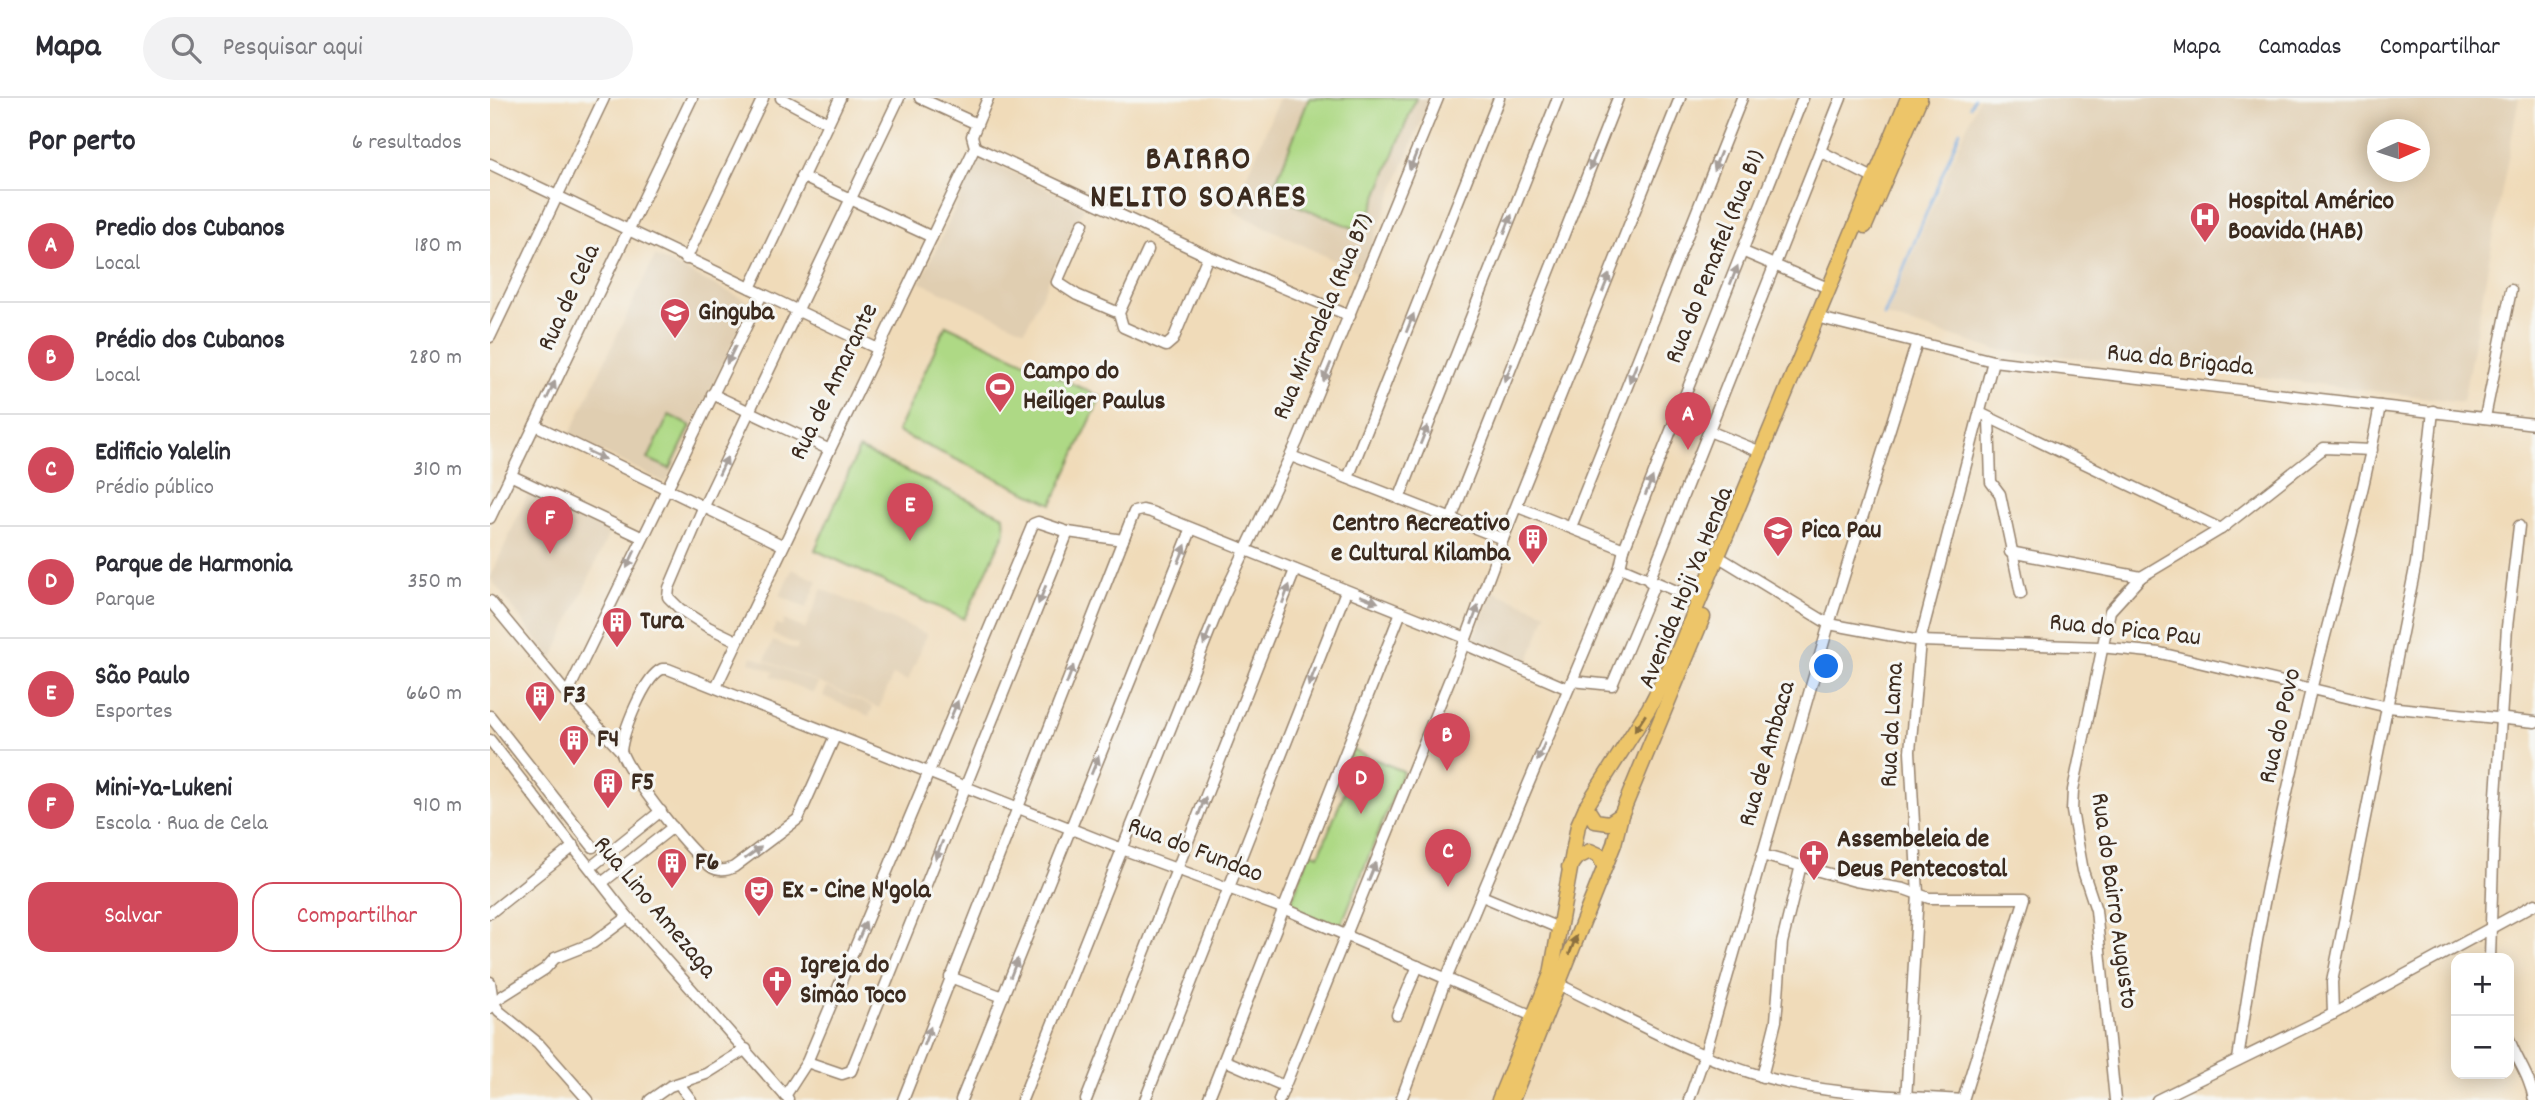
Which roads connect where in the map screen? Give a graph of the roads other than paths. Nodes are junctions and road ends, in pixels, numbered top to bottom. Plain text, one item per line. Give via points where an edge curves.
1 (604, 98) edge
2 (692, 98) edge
3 (763, 98) edge
4 (780, 98) edge
5 (840, 98) edge
6 (899, 98) edge
7 (920, 98) edge
8 (988, 98) edge
9 (1438, 98) edge
10 (1499, 98) edge
11 (1558, 98) edge
12 (1618, 98) edge
13 (1680, 98) edge
14 (1742, 98) edge
15 (1803, 98) edge
16 (1841, 98) edge
17 (1908, 98) edge
18 (1920, 98) edge
19 (828, 122) junction
20 (977, 124) junction
21 (975, 147) junction
22 (1820, 151) junction
23 (490, 164) edge
24 (802, 176) junction
25 (1875, 179) junction
26 (557, 196) junction
27 (852, 199) junction
28 (1083, 223) dead end
29 (627, 230) junction
30 (932, 237) junction
31 (1147, 250) dead end
32 (1744, 252) junction
33 (1208, 256) junction
34 (686, 258) junction
35 (1775, 265) junction
36 (750, 288) junction
37 (1828, 288) junction
38 (2511, 290) dead end
39 (762, 294) junction
40 (799, 311) junction
41 (1119, 313) junction
42 (1350, 316) junction
43 (1824, 319) junction
44 (490, 337) edge
45 (1917, 342) junction
46 (876, 348) junction
47 (1993, 361) junction
48 (712, 394) junction
49 (2380, 406) junction
50 (749, 411) junction
51 (2433, 411) junction
52 (1984, 415) junction
53 (2485, 417) junction
54 (2535, 424) edge
55 (535, 425) junction
56 (1709, 431) junction
57 (828, 449) junction
58 (2372, 450) junction
59 (1761, 452) junction
60 (1291, 456) junction
61 (510, 475) junction
62 (1348, 478) junction
63 (666, 490) junction
64 (1399, 499) junction
65 (1518, 507) junction
66 (703, 508) junction
67 (490, 518) edge
68 (1451, 519) junction
69 (2519, 526) dead end
70 (1571, 527) junction
71 (2221, 529) junction
72 (1192, 530) junction
73 (1068, 532) junction
74 (641, 537) junction
75 (1503, 539) junction
76 (1123, 540) junction
77 (782, 545) junction
78 (1624, 549) junction
79 (1245, 551) junction
80 (2010, 552) junction
81 (1724, 560) junction
82 (1620, 567) junction
83 (1295, 570) junction
84 (2141, 578) junction
85 (1652, 582) junction
86 (1346, 591) junction
87 (2021, 594) dead end
88 (490, 601) edge
89 (1700, 601) junction
90 (1401, 612) junction
91 (1829, 624) junction
92 (737, 641) junction
93 (1465, 641) junction
94 (1920, 641) junction
95 (2100, 647) junction
96 (1570, 685) junction
97 (716, 687) junction
98 (2311, 691) junction
99 (567, 694) junction
100 (2388, 707) junction
101 (490, 716) edge
102 (2502, 719) junction
103 (2535, 722) edge
104 (835, 736) junction
105 (490, 740) edge
106 (621, 751) junction
107 (928, 773) junction
108 (965, 787) junction
109 (1018, 807) junction
110 (1586, 807) junction
111 (661, 811) junction
112 (1621, 816) junction
113 (673, 827) junction
114 (1069, 828) junction
115 (574, 846) junction
116 (593, 847) dead end
117 (1122, 849) junction
118 (1762, 855) junction
119 (1604, 866) junction
120 (1801, 866) junction
121 (591, 867) junction
122 (1568, 868) junction
123 (1177, 869) junction
124 (603, 882) junction
125 (1228, 889) junction
126 (1918, 894) junction
127 (1482, 896) junction
128 (2535, 904) edge
129 (1285, 909) junction
130 (490, 913) edge
131 (628, 917) junction
132 (1561, 929) junction
133 (2490, 930) junction
134 (1346, 935) junction
135 (2490, 953) edge
136 (1418, 967) junction
137 (950, 977) junction
138 (1446, 979) junction
139 (490, 982) edge
140 (1558, 984) junction
141 (1003, 997) junction
142 (491, 1005) edge
143 (2333, 1014) junction
144 (1397, 1015) dead end
145 (1535, 1017) junction
146 (746, 1049) junction
147 (2514, 1051) edge
148 (1705, 1054) junction
149 (1224, 1060) junction
150 (2238, 1060) junction
151 (807, 1062) junction
152 (1762, 1077) junction
153 (679, 1084) junction
154 (1284, 1086) junction
155 (787, 1098) edge
156 (1906, 1098) edge
157 (588, 1100) edge
158 (650, 1100) edge
159 (691, 1100) edge
160 (903, 1100) edge
161 (961, 1100) edge
162 (1022, 1100) edge
163 (1086, 1100) edge
164 (1145, 1100) edge
165 (1208, 1100) edge
166 (1279, 1100) edge
167 (1401, 1100) edge
168 (1499, 1100) edge
169 (1512, 1100) edge
170 (1689, 1100) edge
171 (1962, 1100) edge
172 (2115, 1100) edge
173 (2157, 1100) edge
174 (2534, 1100) edge

1 - 26 street
2 - 29 street, Rua de Cela
3 - 34 street
4 - 19 street
5 - 19 street
6 - 27 street
7 - 20 street
8 - 20 street, Rua de Amarante
9 -> 42 street, Rua Mirandela (Rua B7)
62 -> 10 street
64 -> 11 street
12 -> 68 street
65 -> 13 street
14 -> 70 street
15 - 32 street, Rua do Penafiel (Rua B1)
16 - 22 street
17 - 25 main road, Avenida Hoji Ya Henda
18 - 43 main road, Avenida Hoji Ya Henda
19 - 24 street
20 - 21 street, Rua de Amarante via 972,136
21 - 30 street, Rua de Amarante
21 - 33 street
22 - 25 street
22 - 35 street
23 - 26 street
24 - 27 street
24 - 36 street
25 - 37 main road, Avenida Hoji Ya Henda
26 - 29 street
26 - 44 street
27 - 30 street
27 - 40 street
28 - 41 street via 1057,282 1077,296
29 - 34 street
55 -> 29 street, Rua de Cela
30 - 46 street, Rua de Amarante
31 - 41 street
32 - 35 street
78 -> 32 street, Rua do Penafiel (Rua B1)
33 - 41 street via 1170,344 1123,327
33 - 42 street
34 - 36 street
35 - 37 street
35 - 56 street
36 - 39 street
37 - 59 main road, Avenida Hoji Ya Henda
38 - 53 street
39 - 40 street
39 -> 48 street
40 - 46 street
40 - 50 street
42 -> 60 street, Rua Mirandela (Rua B7)
43 - 45 street, Rua da Brigada
43 - 81 main road, Avenida Hoji Ya Henda
45 - 47 street, Rua da Brigada
45 - 91 street, Rua de Ambaca
46 - 57 street, Rua de Amarante
47 - 49 street, Rua da Brigada
47 - 52 street, Rua da Lama
48 - 50 street
48 - 63 street
49 - 51 street, Rua da Brigada
49 - 58 street, Rua do Povo
50 - 57 street
66 -> 50 street
51 - 53 street, Rua da Brigada
51 - 100 street via 2420,536
52 - 71 street
52 - 80 street via 1991,482 2000,494
52 - 94 street, Rua da Lama
53 - 54 street, Rua da Brigada
55 - 61 street, Rua de Cela
55 -> 63 street
56 - 59 street
56 - 85 street
57 - 77 street, Rua de Amarante
58 - 71 street, Rua do Bairro Augusto via 2324,448
58 - 98 street, Rua do Povo
59 - 89 main road, Avenida Hoji Ya Henda
60 - 62 street
60 - 79 street, Rua Mirandela (Rua B7)
61 - 67 street, Rua de Cela
61 - 74 street
62 - 64 street
63 - 66 street
63 - 74 street
64 - 68 street
65 - 70 street
65 - 75 street
66 - 77 street
66 - 92 street via 668,597 699,621
68 - 75 street
69 - 102 street
70 - 78 street
71 - 84 street, Rua do Bairro Augusto
72 - 76 street via 1138,510
72 - 79 street
114 -> 72 street
73 - 76 street
107 -> 73 street via 1035,522
73 -> 108 street
74 -> 99 street
93 -> 75 street
109 -> 76 street
77 - 92 street, Rua de Amarante
78 - 82 street, Rua do Penafiel (Rua B1)
79 - 83 street
79 -> 117 street, Rua Mirandela (Rua B7)
80 - 84 street
80 - 87 street
81 - 91 street, Rua do Pica Pau
81 - 112 main road, Avenida Hoji Ya Henda
82 - 85 street
82 - 96 street, Rua do Penafiel (Rua B1)
83 - 86 street
123 -> 83 street
84 - 95 street, Rua do Bairro Augusto via 2110,611
85 - 89 street
85 - 96 street via 1612,685
86 -> 90 street
86 -> 125 street
88 - 99 street
89 -> 110 main road, Avenida Hoji Ya Henda via 1649,708
90 - 93 street
90 - 129 street
91 - 94 street, Rua do Pica Pau
91 - 118 street, Rua de Ambaca
92 - 97 street, Rua de Amarante
93 - 96 street
134 -> 93 street
94 - 95 street, Rua do Pica Pau
94 - 126 street, Rua da Lama via 1910,751
95 - 98 street, Rua do Pica Pau via 2180,656
95 - 172 street, Rua do Bairro Augusto via 2072,810 2083,871 2096,910
96 -> 127 street, Rua do Penafiel (Rua B1)
97 - 104 street, Rua do Fundao
97 - 106 street, Rua do Fundao via 668,669 656,671
98 - 100 street, Rua do Pica Pau
98 - 150 street, Rua do Povo via 2255,945
99 - 106 street
100 - 102 street, Rua do Pica Pau
100 - 143 street via 2332,982
101 - 116 street
102 - 103 street, Rua do Pica Pau
102 - 133 street
104 - 107 street, Rua do Fundao
113 -> 104 street via 713,868 734,867 798,819
105 - 115 street, Rua Lino Amezaga
106 - 111 street
107 - 108 street, Rua do Fundao
151 -> 107 street
108 - 109 street, Rua do Fundao
108 -> 151 street via 847,1074
109 - 114 street, Rua do Fundao
109 - 137 street
110 - 112 main road via 1595,821 1609,823
110 - 122 main road, Avenida Hoji Ya Henda
111 - 113 street
111 - 121 street
112 - 119 main road, Avenida Hoji Ya Henda
113 - 124 street
114 - 117 street, Rua do Fundao
141 -> 114 street
115 - 121 street, Rua Lino Amezaga
115 - 130 street
117 - 123 street, Rua do Fundao
117 - 162 street, Rua Mirandela (Rua B7)
118 - 120 street
118 - 148 street, Rua de Ambaca
119 - 122 main road via 1590,851
140 -> 119 main road, Avenida Hoji Ya Henda
120 - 126 street
120 - 152 street via 1782,943 1776,1021
121 - 124 street, Rua Lino Amezaga
122 - 132 main road, Avenida Hoji Ya Henda
123 - 125 street, Rua do Fundao
123 - 163 street
124 - 131 street, Rua Lino Amezaga
125 - 129 street, Rua do Fundao
125 - 164 street
126 - 156 street, Rua da Lama
126 - 171 street via 1935,899 2025,898
127 - 132 street
127 - 138 street, Rua do Penafiel (Rua B1)
128 - 133 street
129 - 134 street, Rua do Fundao
129 - 149 street
131 - 142 street via 593,943 555,958 545,970
131 - 146 street, Rua Lino Amezaga
132 - 145 main road, Avenida Hoji Ya Henda
133 - 135 street
133 - 143 street
134 - 136 street, Rua do Fundao
134 - 154 street
136 - 138 street, Rua do Fundao
136 - 144 street
137 - 141 street
160 -> 137 street
138 - 145 street, Rua do Fundao
138 - 167 street, Rua do Penafiel (Rua B1)
139 - 142 street
140 - 148 street
140 - 169 main road, Avenida Hoji Ya Henda
141 - 161 street
142 - 157 street via 538,1043
143 - 150 street
145 - 168 main road, Avenida Hoji Ya Henda
146 - 153 street via 706,1074
146 - 155 street, Rua Lino Amezaga
147 - 174 street via 2528,1073
148 - 152 street
148 - 170 street, Rua de Ambaca
149 - 154 street
149 - 165 street
150 - 173 street
151 - 155 street
152 - 156 street
153 - 158 street
153 - 159 street
154 - 166 street
156 - 171 street

